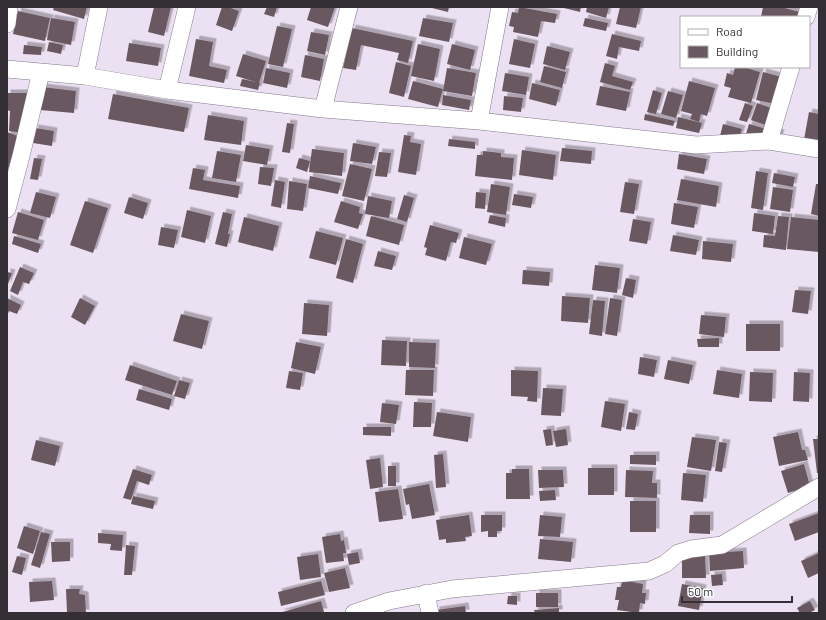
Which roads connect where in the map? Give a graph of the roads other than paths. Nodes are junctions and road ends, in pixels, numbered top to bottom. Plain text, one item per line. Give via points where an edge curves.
1 (9, 7) edge
2 (99, 7) edge
3 (187, 7) edge
4 (349, 7) edge
5 (500, 7) edge
6 (7, 24) edge
7 (791, 68) edge
8 (7, 69) edge
9 (41, 72) junction
10 (85, 76) junction
11 (167, 90) junction
12 (323, 109) junction
13 (479, 121) junction
14 (769, 141) junction
15 (819, 149) edge
16 (7, 209) edge
17 (819, 487) edge
18 (426, 593) junction
19 (354, 613) edge
20 (430, 613) edge

1 - 6 street
2 - 10 street
3 - 11 street
4 - 12 street
5 - 13 street
7 - 14 street
8 - 9 street
9 - 10 street
9 - 16 street
10 - 11 street
11 - 12 street
12 - 13 street
13 - 14 street via 696,145
14 - 15 street
17 - 18 street via 722,545 678,552 665,564 649,571
18 - 19 street via 389,601
18 - 20 street

